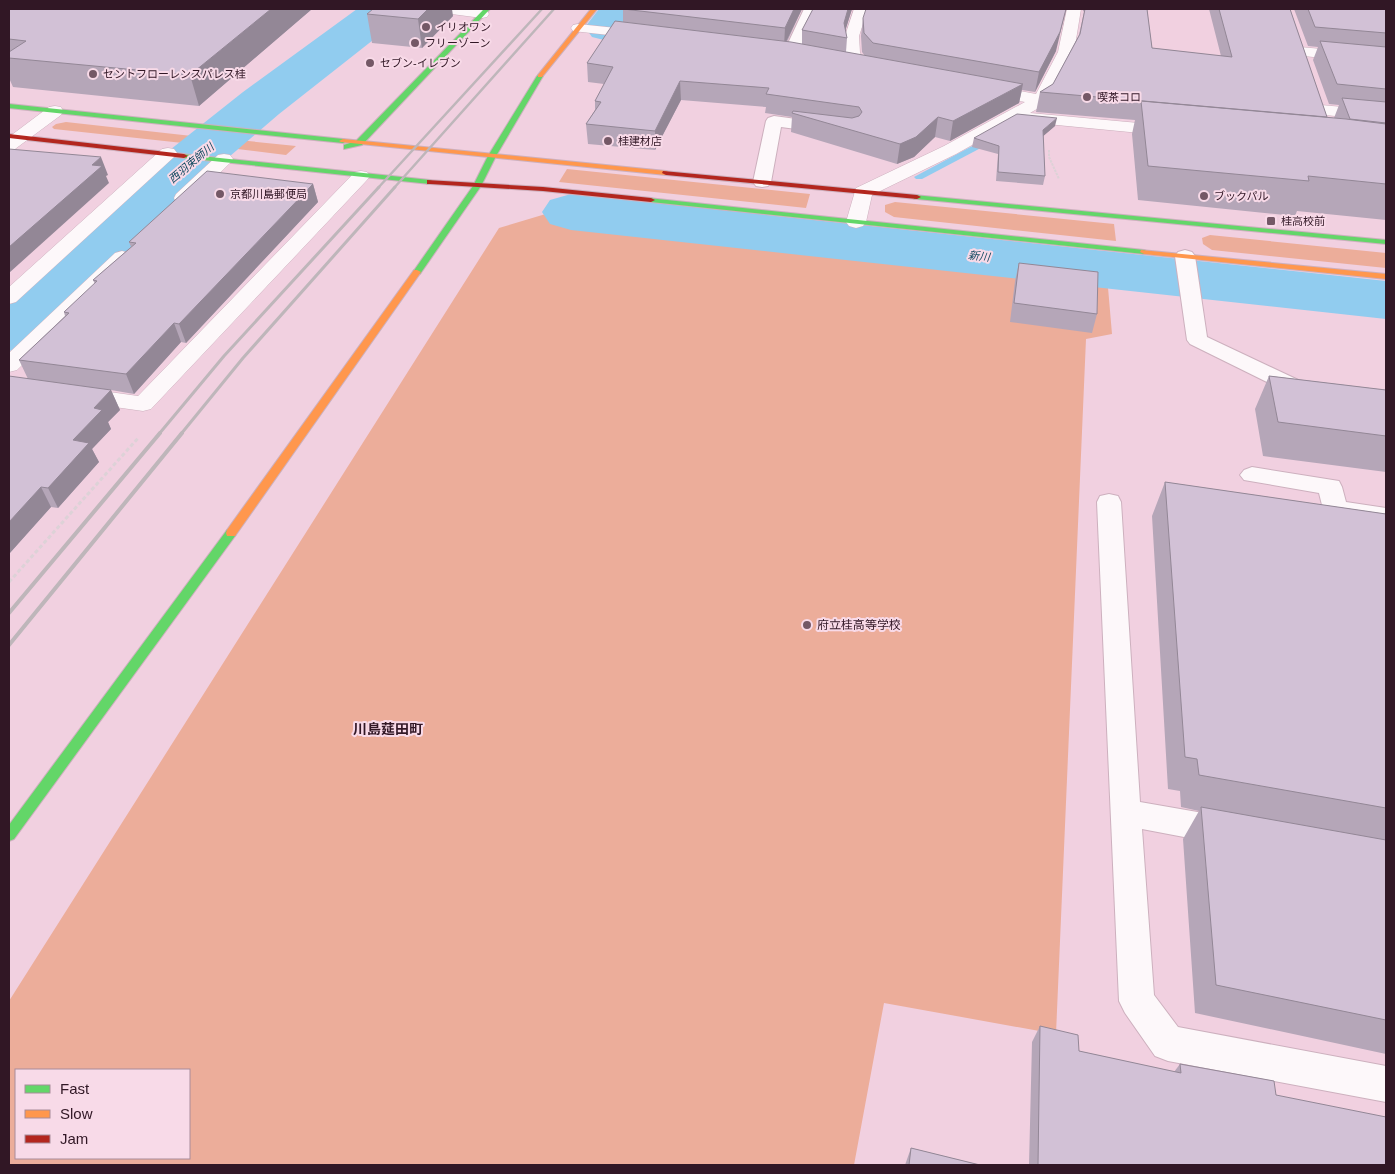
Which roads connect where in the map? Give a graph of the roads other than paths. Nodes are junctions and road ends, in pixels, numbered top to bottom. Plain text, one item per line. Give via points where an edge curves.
1 (444, 9) edge
2 (594, 9) edge
3 (811, 9) edge
4 (861, 9) edge
5 (485, 11) edge
6 (1055, 11) edge
7 (1075, 11) edge
8 (586, 28) junction
9 (1295, 35) edge
10 (664, 37) edge
11 (772, 51) edge
12 (1300, 52) junction
13 (790, 54) junction
14 (809, 57) edge
15 (1386, 60) edge
16 (836, 62) edge
17 (864, 68) junction
18 (1306, 69) edge
19 (884, 71) edge
20 (972, 87) edge
21 (1315, 93) edge
22 (1041, 100) junction
23 (9, 106) edge
24 (1321, 110) junction
25 (55, 111) junction
26 (1012, 116) junction
27 (1386, 116) edge
28 (1327, 128) edge
29 (841, 130) edge
30 (1185, 132) edge
31 (12, 140) edge
32 (360, 143) junction
33 (332, 152) dead end
34 (175, 154) junction
35 (492, 156) junction
36 (218, 158) junction
37 (314, 158) dead end
38 (286, 166) junction
39 (361, 176) junction
40 (762, 182) junction
41 (477, 186) junction
42 (863, 192) junction
43 (171, 210) edge
44 (856, 222) junction
45 (1386, 242) edge
46 (136, 244) edge
47 (1175, 252) junction
48 (1386, 277) edge
49 (9, 298) edge
50 (9, 365) edge
51 (9, 385) edge
52 (1316, 398) edge
53 (1252, 475) dead end
54 (1109, 502) dead end
55 (1386, 516) edge
56 (1125, 813) junction
57 (9, 835) edge
58 (1251, 836) edge
59 (1386, 1084) edge

1 - 5 street
2 - 8 street
3 - 13 lane
4 - 17 street via 852,36 852,54
5 - 32 street
6 - 7 street
7 - 22 street via 1066,52
8 - 10 street
8 - 35 street via 536,81
9 - 12 street
11 - 13 street
12 - 15 street
12 - 18 street
13 - 14 street
16 - 17 street
17 - 19 street
20 - 22 street
21 - 24 street
22 - 26 street
23 - 25 street
24 - 27 street
24 - 28 street
25 - 31 street
25 - 32 street
26 - 30 street
26 - 42 street
29 - 40 lane via 774,121
31 - 34 street
32 - 33 street
32 - 35 street
34 - 36 street
34 - 49 street
35 - 40 street
35 - 41 street
36 - 38 street
36 - 43 street
37 - 38 street
38 - 39 street
39 - 41 street
39 - 51 street via 143,404
40 - 42 street
41 - 44 street via 543,189
41 - 57 street via 184,599
42 - 44 street
42 - 45 street via 1165,224
44 - 47 street
46 - 50 street
47 - 48 street
47 - 52 lane via 1197,340
53 - 55 lane via 1330,487 1335,509
54 - 56 lane
56 - 58 lane
56 - 59 lane via 1137,1001 1168,1043

